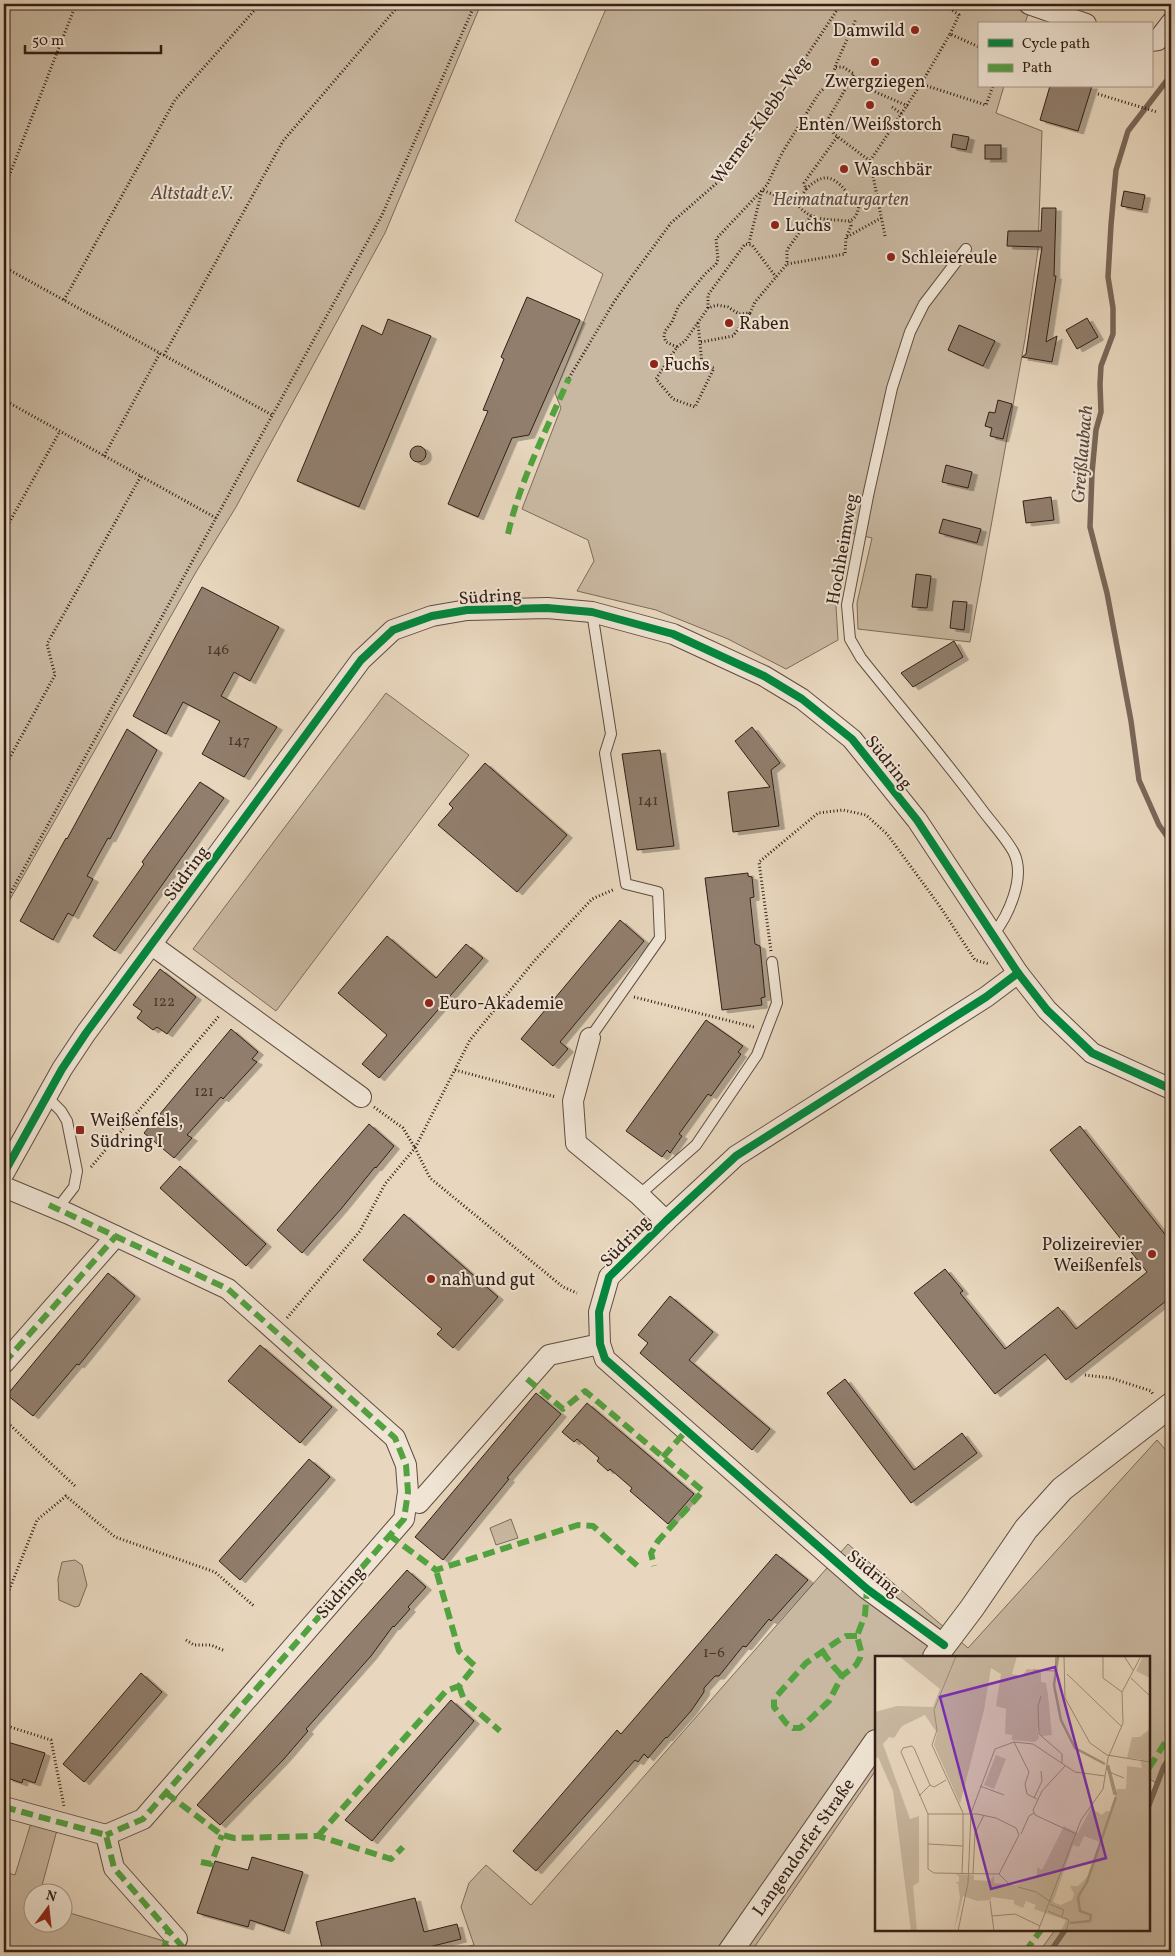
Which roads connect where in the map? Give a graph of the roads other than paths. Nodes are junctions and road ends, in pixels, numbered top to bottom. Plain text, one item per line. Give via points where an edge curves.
1 (1029, 4) edge
2 (1080, 22) edge
3 (1171, 23) edge
4 (1152, 41) edge
5 (966, 250) dead end
6 (592, 612) junction
7 (993, 935) junction
8 (152, 945) junction
9 (772, 962) road end
10 (1018, 973) junction
11 (590, 1038) joint
12 (1171, 1089) edge
13 (47, 1097) junction
14 (362, 1098) road end
15 (4, 1173) edge
16 (4, 1187) edge
17 (639, 1195) junction
18 (57, 1208) junction
19 (666, 1220) junction
20 (116, 1236) junction
21 (600, 1344) junction
22 (4, 1363) edge
23 (1168, 1407) edge
24 (419, 1503) dead end
25 (940, 1651) edge
26 (875, 1743) edge
27 (4, 1807) edge
28 (106, 1835) junction
29 (177, 1939) dead end
30 (730, 1952) edge

1 - 2 street
3 - 4 street via 1158,40
5 - 7 lane, Hochheimweg via 924,304 910,332 890,397 846,605 850,639 861,658 1014,854 1018,874 1011,904
6 - 7 street, Südring via 673,634 764,676 802,699 852,740 864,754 917,820
6 - 8 street, Südring via 541,608 467,610 432,616 393,630 361,660
6 - 11 lane, Südring via 611,734 605,753 626,884 658,892 660,938
7 - 10 street, Südring
8 - 13 street, Südring via 81,1040
8 - 14 street
9 - 17 lane via 776,1003 756,1055 696,1145
10 - 12 street, Südring via 1047,1010 1092,1052
10 - 19 street, Südring via 986,997 736,1156
11 - 17 street, Südring via 573,1101 576,1143
13 - 15 street, Südring
13 - 18 lane via 67,1121 77,1171 74,1187
16 - 18 street, Südring
17 - 19 street, Südring
18 - 20 street, Südring
19 - 21 street, Südring via 609,1277 599,1312
20 - 22 street
20 - 28 street, Südring via 228,1289 395,1438 406,1465 408,1492 404,1519 143,1819
21 - 24 street via 549,1355
21 - 25 street, Südring via 605,1359
23 - 25 street via 1062,1489 1026,1529
26 - 30 street, Langendorfer Straße
27 - 28 street
28 - 29 street via 114,1868

